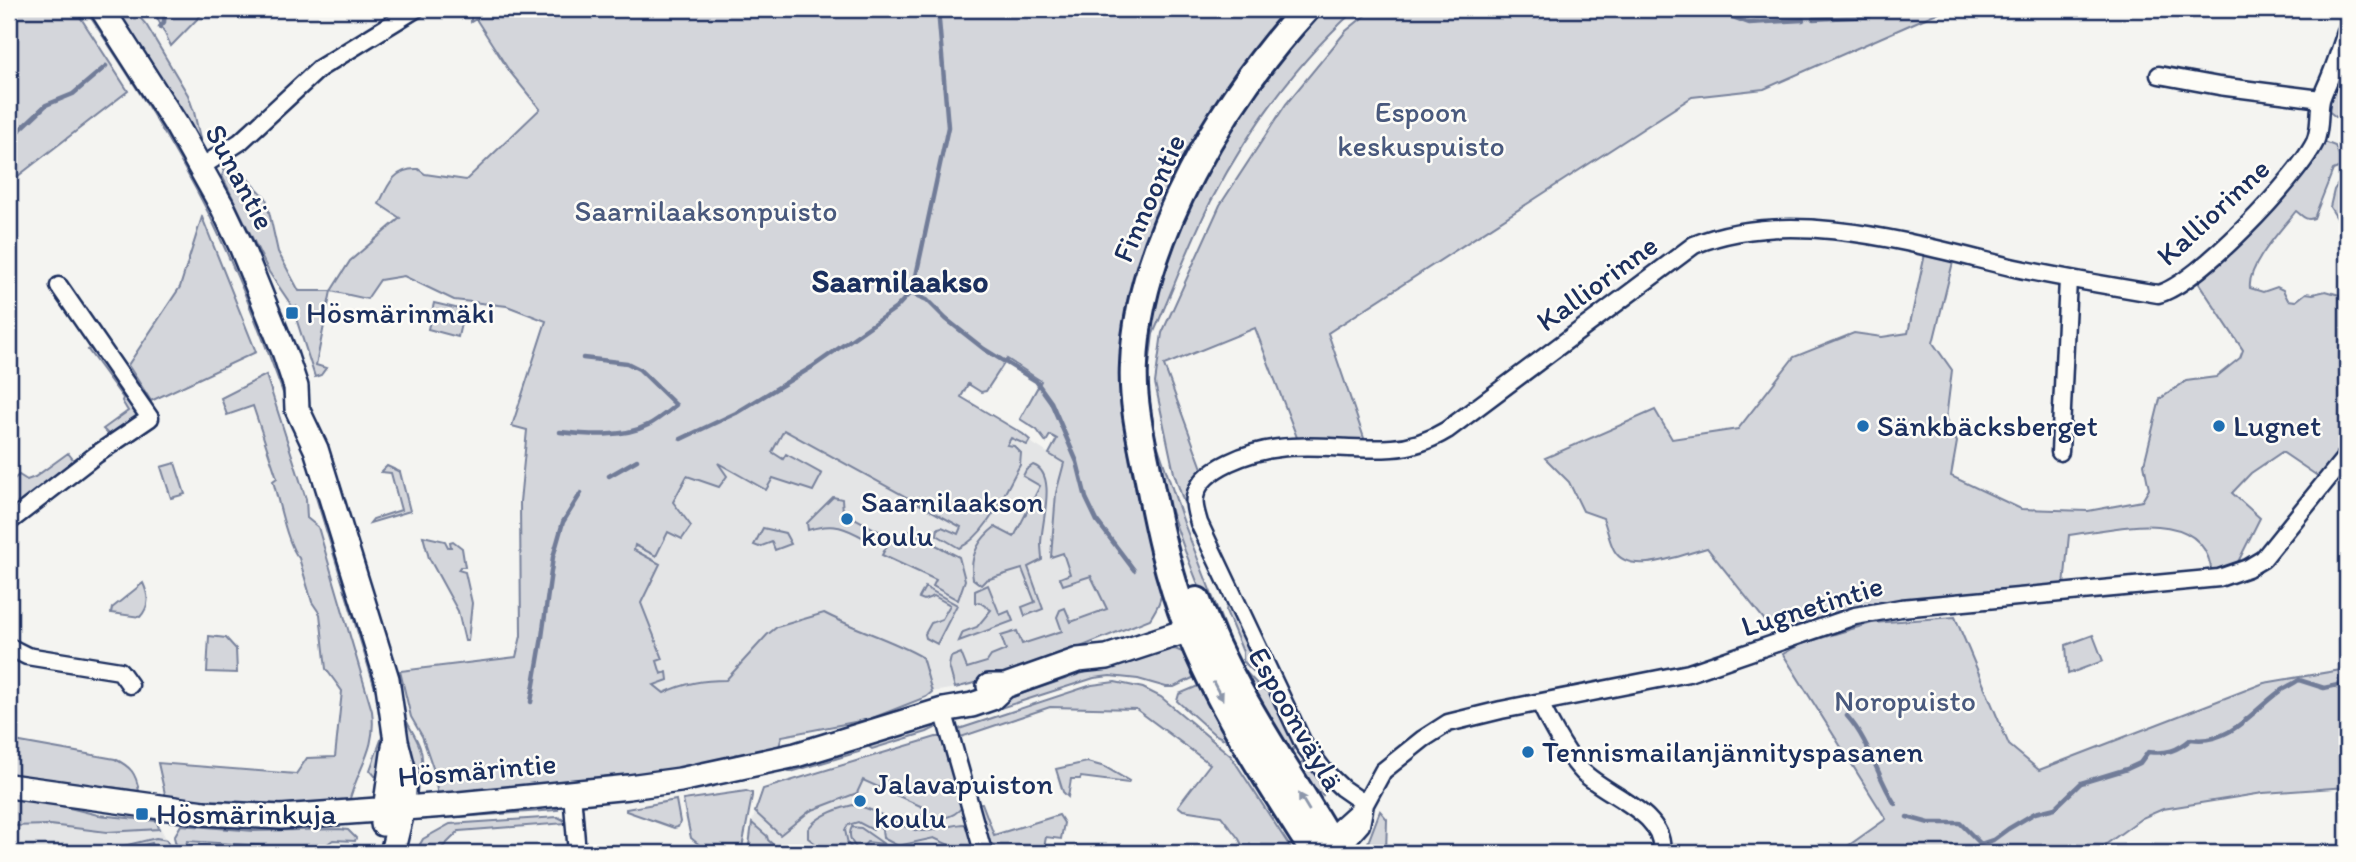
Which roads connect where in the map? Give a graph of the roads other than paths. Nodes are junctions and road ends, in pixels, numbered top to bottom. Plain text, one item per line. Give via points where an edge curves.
1 (102, 9) edge
2 (416, 9) edge
3 (1306, 9) edge
4 (2347, 29) edge
5 (2159, 75) dead end
6 (2340, 76) edge
7 (2321, 99) junction
8 (201, 167) junction
9 (2068, 279) junction
10 (59, 286) dead end
11 (2060, 452) dead end
12 (2347, 455) edge
13 (2340, 477) edge
14 (9, 522) edge
15 (1192, 620) junction
16 (9, 647) edge
17 (131, 685) dead end
18 (1540, 703) junction
19 (943, 710) junction
20 (9, 786) edge
21 (572, 793) junction
22 (1365, 804) junction
23 (394, 809) junction
24 (1325, 850) edge
25 (378, 853) edge
26 (392, 853) edge
27 (577, 853) edge
28 (987, 853) edge
29 (1661, 853) edge

1 - 8 street, Sunantie
2 - 8 street via 320,68 240,142
3 - 15 main road, Finnoontie via 1274,44 1211,139 1149,268 1140,314 1133,365 1142,444 1158,529
4 - 6 street, Kalliorinne
5 - 7 street
6 - 7 street, Kalliorinne
7 - 9 street, Kalliorinne via 2320,130 2294,175 2179,286 2158,294
8 - 23 street, Sunantie via 272,318 296,387 297,409 316,449 387,679 405,776
9 - 11 street
9 - 22 street, Kalliorinne via 1926,246 1798,226 1709,239 1694,245 1432,439 1394,448 1282,448 1221,466 1195,496 1199,523 1304,745 1324,771
10 - 14 street via 150,418
12 - 13 street, Lugnetintie
13 - 18 street, Lugnetintie via 2263,559 2219,578 1879,611 1689,673
15 - 19 street, Hösmärintie via 1107,657 1078,660 1005,686 989,686
15 - 24 main road, Espoonväylä via 1206,668 1243,738
16 - 17 street via 27,656 120,671
18 - 22 street, Lugnetintie via 1448,723 1383,771
18 - 29 street via 1584,772 1658,828
19 - 21 street, Hösmärintie via 796,755 676,780
19 - 28 street
20 - 23 street, Hösmärintie via 244,817
21 - 23 street, Hösmärintie
21 - 27 street
22 - 24 street, Lugnetintie via 1361,825 1353,835
23 - 25 street, Sunantie
23 - 26 street, Sunantie

